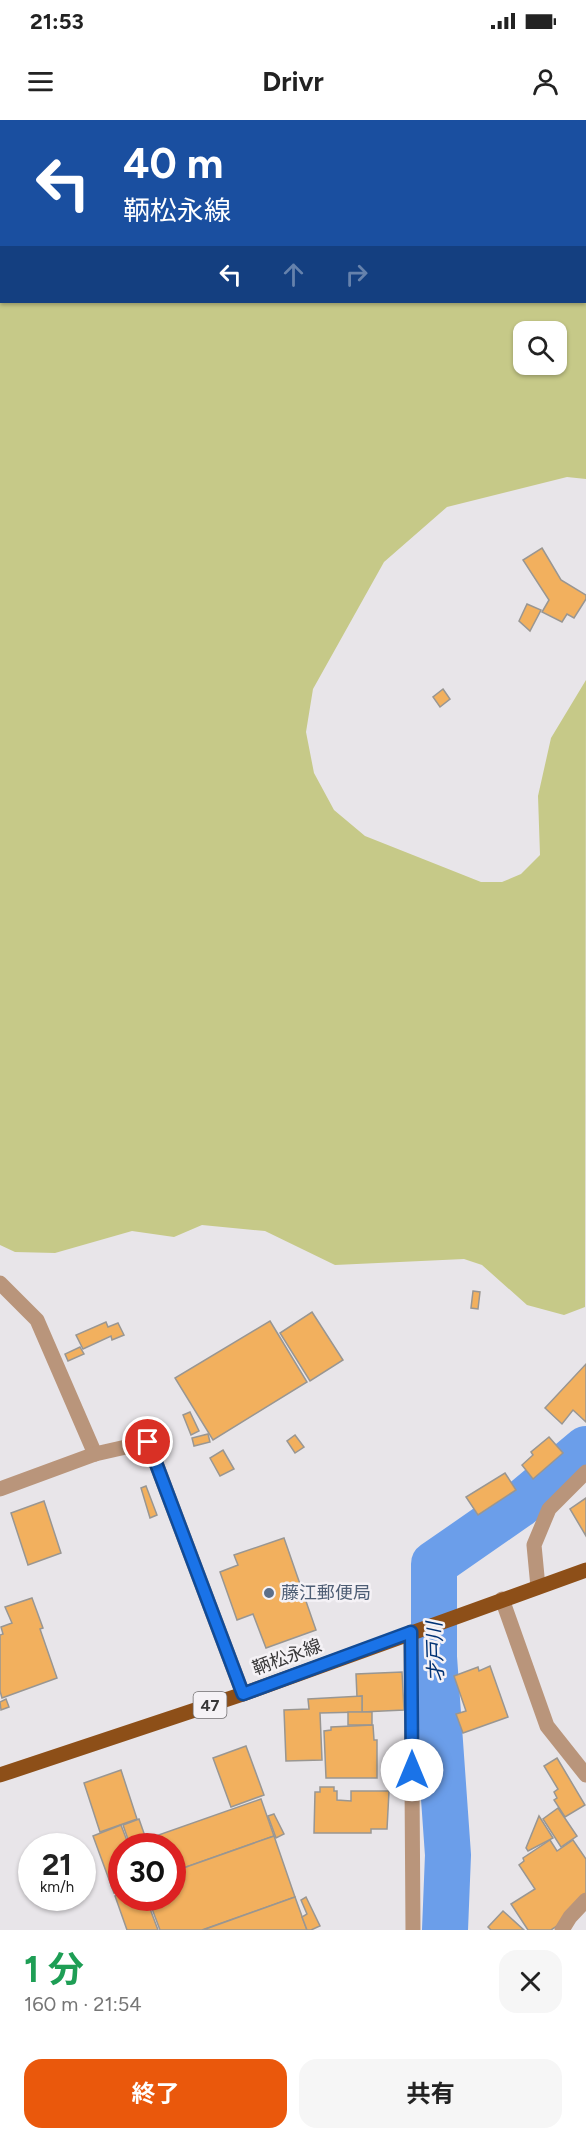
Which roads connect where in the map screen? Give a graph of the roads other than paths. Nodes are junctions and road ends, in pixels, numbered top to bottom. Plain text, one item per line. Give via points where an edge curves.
1 (0, 1283) edge
2 (95, 1454) junction
3 (586, 1472) edge
4 (0, 1489) edge
5 (586, 1570) edge
6 (538, 1587) junction
7 (502, 1599) junction
8 (415, 1631) junction
9 (243, 1694) junction
10 (586, 1774) edge
11 (0, 1775) edge
12 (586, 1900) edge
13 (412, 1930) edge
14 (562, 1930) edge

1 - 2 street via 37,1320
2 - 4 street
2 - 9 street via 148,1442
3 - 6 street via 549,1509 534,1545
5 - 6 main road, 鞆松永線 / 47
6 - 7 main road, 鞆松永線 / 47
7 - 8 main road, 鞆松永線 / 47
7 - 10 street via 547,1726
8 - 9 main road, 鞆松永線 / 47
8 - 13 street
9 - 11 main road, 鞆松永線 / 47
12 - 14 street

